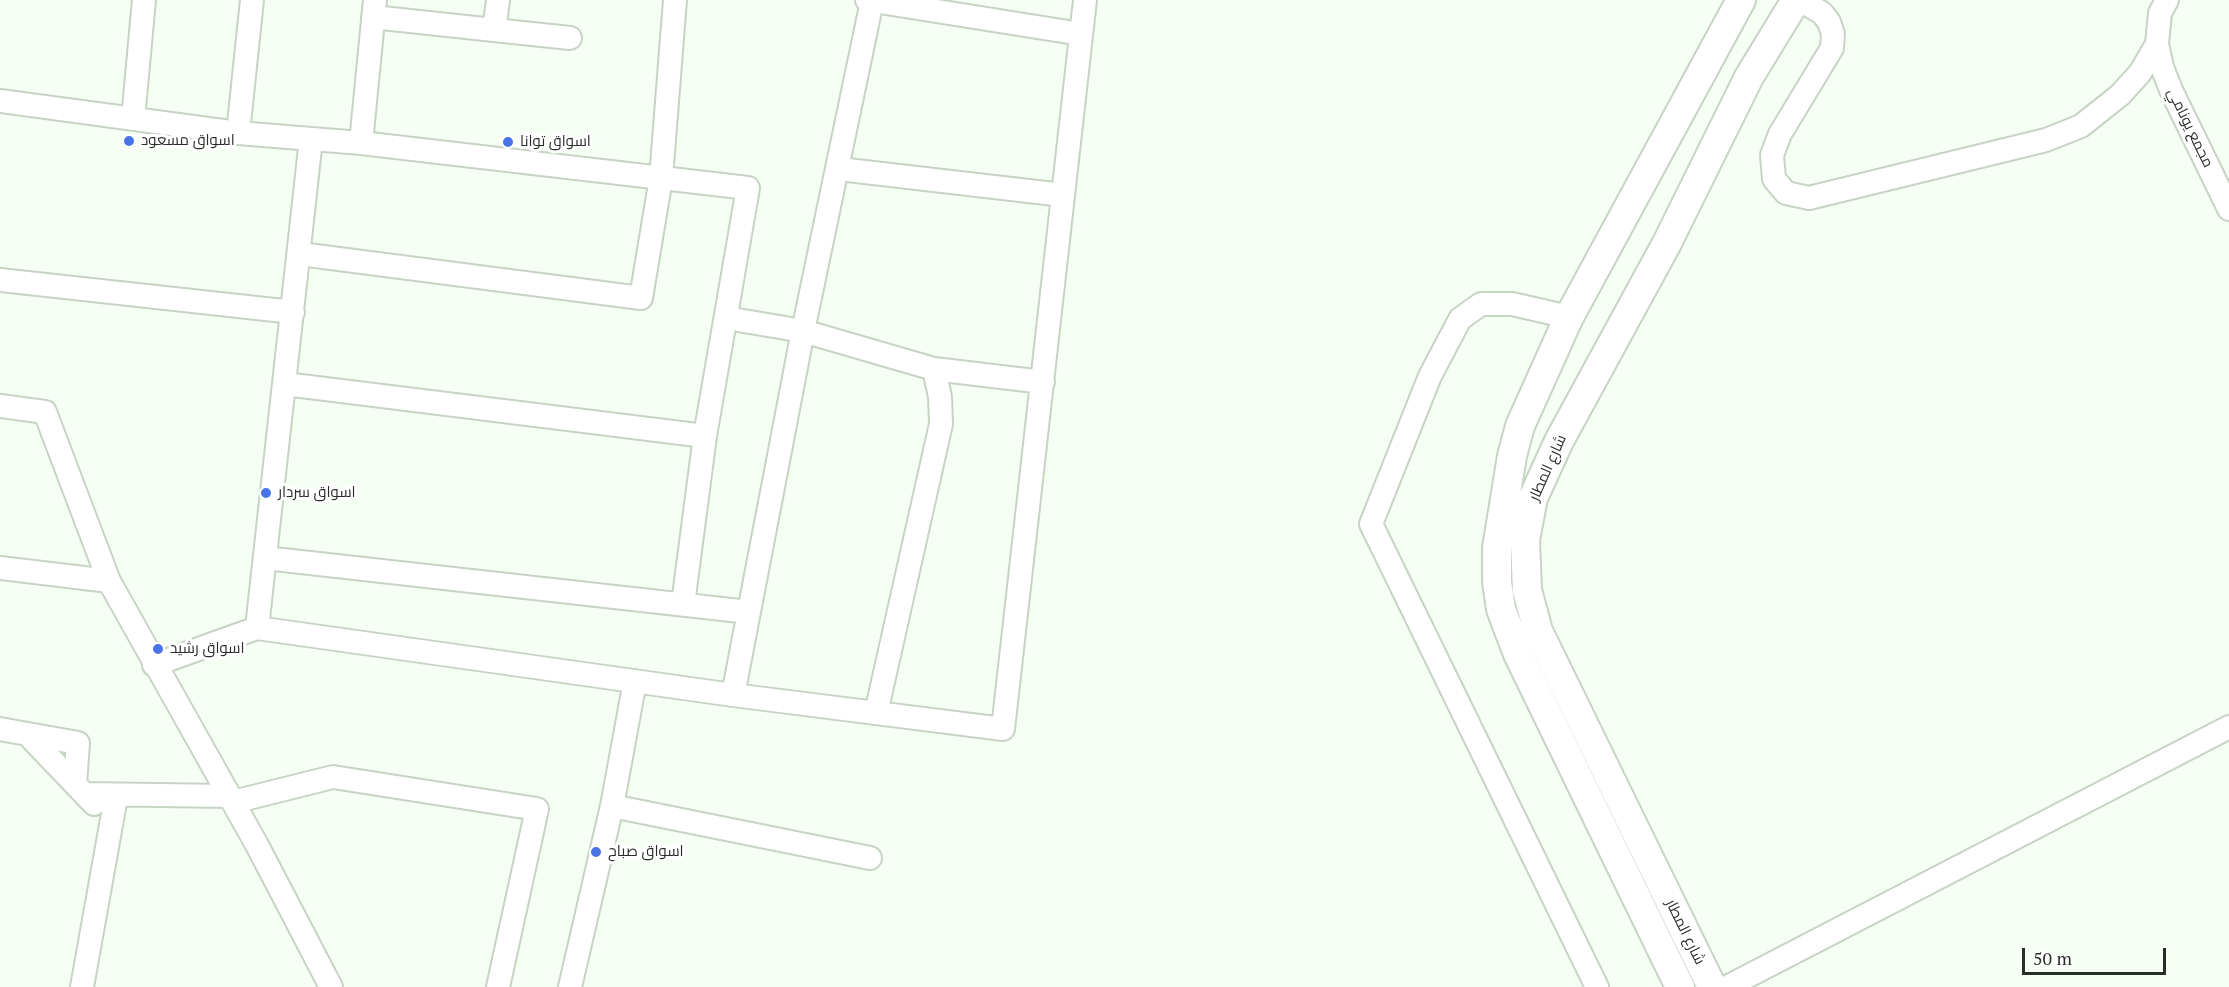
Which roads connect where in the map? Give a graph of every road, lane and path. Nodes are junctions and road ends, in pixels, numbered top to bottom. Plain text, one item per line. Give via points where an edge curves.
1 (144, 0) edge
2 (252, 0) edge
3 (498, 0) edge
4 (675, 0) edge
5 (1085, 0) edge
6 (1741, 0) edge
7 (1798, 0) edge
8 (2167, 0) edge
9 (869, 1) edge
10 (928, 5) edge
11 (374, 8) edge
12 (494, 30) junction
13 (1082, 34) junction
14 (570, 38) dead end
15 (2157, 44) junction
16 (1707, 60) junction
17 (1749, 77) junction
18 (0, 101) edge
19 (133, 119) junction
20 (238, 133) junction
21 (311, 139) junction
22 (361, 143) junction
23 (839, 169) junction
24 (661, 177) junction
25 (1063, 195) junction
26 (2229, 209) edge
27 (300, 254) junction
28 (0, 280) edge
29 (293, 312) junction
30 (1569, 317) junction
31 (726, 318) junction
32 (803, 331) junction
33 (934, 369) junction
34 (1043, 382) junction
35 (285, 384) junction
36 (0, 406) edge
37 (705, 436) junction
38 (265, 558) junction
39 (0, 568) edge
40 (109, 581) junction
41 (683, 604) junction
42 (749, 612) junction
43 (257, 628) junction
44 (154, 665) junction
45 (635, 681) junction
46 (733, 695) junction
47 (876, 712) junction
48 (2229, 727) edge
49 (0, 729) edge
50 (27, 734) junction
51 (80, 789) junction
52 (116, 796) junction
53 (231, 799) junction
54 (612, 806) junction
55 (112, 823) junction
56 (870, 858) dead end
57 (82, 987) edge
58 (331, 987) edge
59 (498, 987) edge
60 (570, 987) edge
61 (1597, 987) edge
62 (1680, 987) edge
63 (1712, 987) edge
64 (1727, 987) edge

1 - 19 street
2 - 20 street
3 - 12 street
4 - 24 street
5 - 13 street
6 - 16 main road, شارع المطار
7 - 15 street via 1822,13 1833,34 1828,58 1780,134 1772,155 1774,179 1786,193 1797,197 1809,198 2046,140 2081,126 2120,95 2140,73
7 - 17 main road, شارع المطار
8 - 15 street via 2160,14
9 - 10 street
9 - 23 street
10 - 13 street
11 - 12 street
11 - 22 street
12 - 14 street
13 - 25 street
15 - 26 street, مجمع يونامي via 2171,90
16 - 17 main road
16 - 30 main road, شارع المطار
17 - 63 main road, شارع المطار via 1662,254 1544,471 1528,520 1524,558 1527,590 1538,631
18 - 19 street
19 - 20 street
20 - 21 street
21 - 22 street
21 - 27 street
22 - 24 street
23 - 25 street
23 - 32 street
24 - 27 street via 641,298
24 - 31 street via 748,188
25 - 34 street
27 - 29 street
28 - 29 street
29 - 35 street
30 - 61 street via 1512,304 1481,304 1460,319 1430,376 1371,524
30 - 62 main road, شارع المطار via 1520,426 1512,456 1498,532 1499,597 1518,654
31 - 32 street
31 - 37 street
32 - 33 street
32 - 42 street
33 - 34 street
33 - 47 street via 941,424
34 - 47 street via 1003,729
35 - 37 street
35 - 38 street
36 - 40 street via 45,412
37 - 41 street
38 - 41 street
38 - 43 street
39 - 40 street
40 - 44 street
41 - 42 street
42 - 46 street
43 - 44 street
43 - 45 street
44 - 53 street
45 - 46 street
45 - 54 street
46 - 47 street
48 - 64 street
49 - 50 street
50 - 51 street
50 - 51 street via 78,742
51 - 52 street
51 - 55 street
52 - 53 street
52 - 55 street
53 - 58 street
53 - 59 street via 333,777 537,809
54 - 56 street
54 - 60 street
55 - 57 street

